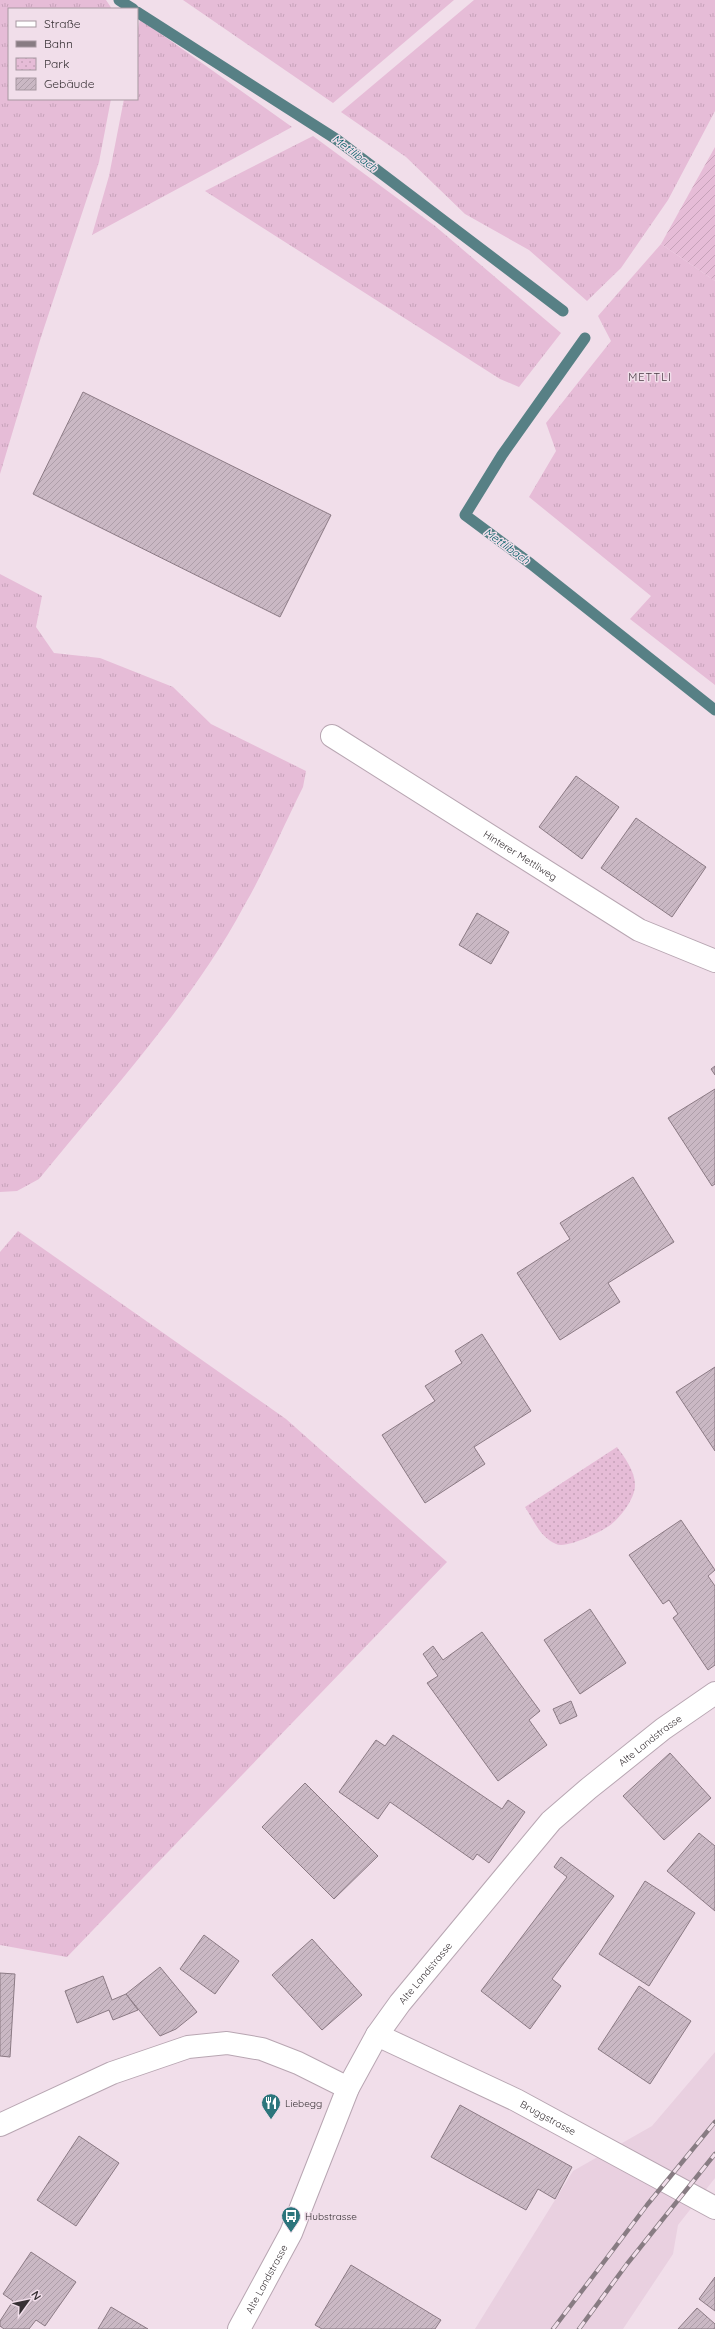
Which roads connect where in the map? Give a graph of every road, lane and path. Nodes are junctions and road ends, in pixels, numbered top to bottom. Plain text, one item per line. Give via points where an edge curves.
1 (332, 736) dead end
2 (715, 961) edge
3 (715, 1693) edge
4 (377, 2034) junction
5 (348, 2088) junction
6 (0, 2124) edge
7 (715, 2208) edge
8 (239, 2329) edge

1 - 2 street, Hinterer Mettliweg via 639,930
3 - 4 street, Alte Landstrasse via 663,1729 551,1821
4 - 5 street, Alte Landstrasse
4 - 7 street, Bruggstrasse via 516,2100
5 - 6 street via 298,2063 262,2049 228,2043 188,2047 112,2073
5 - 8 street, Alte Landstrasse via 291,2233

